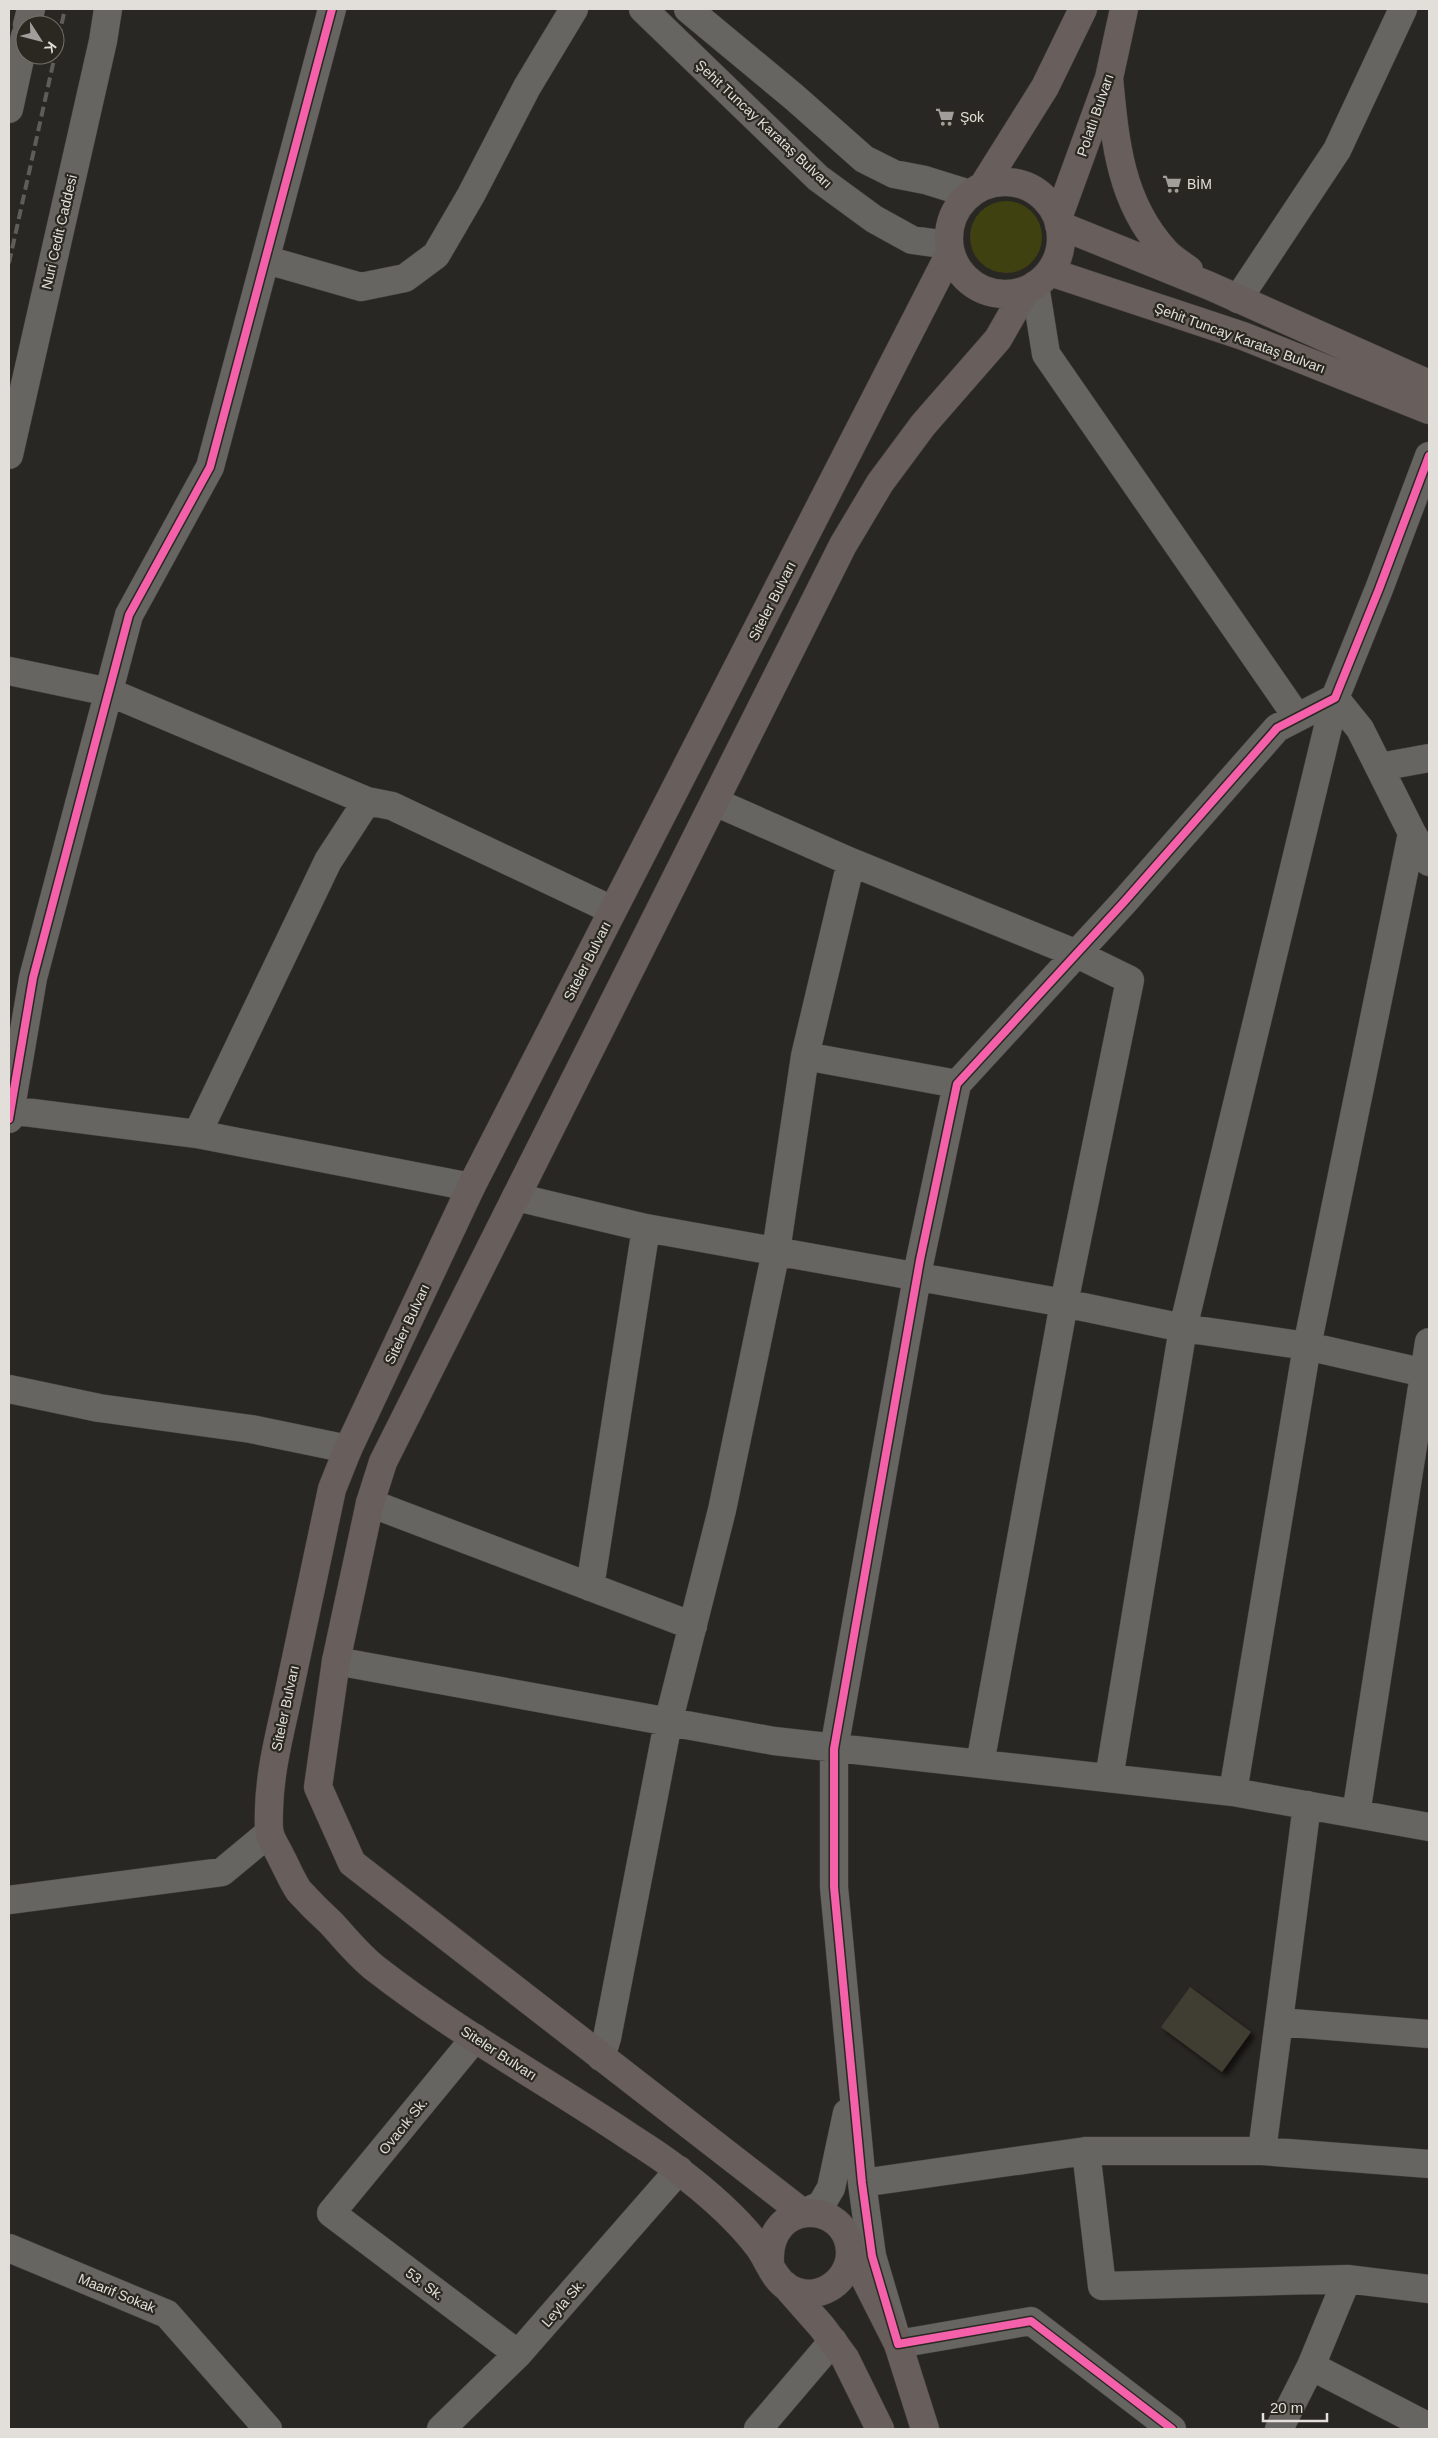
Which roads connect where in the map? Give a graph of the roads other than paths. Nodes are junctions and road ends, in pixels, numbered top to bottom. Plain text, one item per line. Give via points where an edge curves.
1 (108, 9) edge
2 (332, 9) edge
3 (574, 9) edge
4 (643, 9) edge
5 (688, 9) edge
6 (1083, 9) edge
7 (1124, 9) edge
8 (1403, 9) edge
9 (19, 65) edge
10 (1109, 78) junction
11 (9, 109) edge
12 (976, 190) junction
13 (1059, 222) junction
14 (949, 249) junction
15 (266, 260) junction
16 (1037, 282) junction
17 (1210, 286) junction
18 (1238, 299) junction
19 (1429, 384) edge
20 (1429, 410) edge
21 (9, 455) edge
22 (1429, 456) edge
23 (9, 670) edge
24 (109, 692) junction
25 (1335, 698) junction
26 (1297, 717) junction
27 (1429, 758) edge
28 (1380, 767) junction
29 (367, 801) junction
30 (715, 802) junction
31 (1412, 833) junction
32 (851, 862) junction
33 (1429, 862) edge
34 (612, 910) junction
35 (1077, 954) junction
36 (805, 1056) junction
37 (957, 1084) junction
38 (9, 1113) edge
39 (197, 1134) junction
40 (472, 1187) junction
41 (516, 1197) junction
42 (646, 1228) junction
43 (776, 1251) junction
44 (917, 1276) junction
45 (1064, 1303) junction
46 (1183, 1328) junction
47 (1429, 1342) edge
48 (1308, 1346) junction
49 (1427, 1374) edge
50 (9, 1389) edge
51 (348, 1448) junction
52 (370, 1503) junction
53 (590, 1587) junction
54 (692, 1626) junction
55 (336, 1661) junction
56 (668, 1723) junction
57 (834, 1749) junction
58 (980, 1764) junction
59 (1109, 1778) junction
60 (1233, 1792) junction
61 (1307, 1805) junction
62 (1356, 1814) junction
63 (1429, 1827) edge
64 (269, 1833) junction
65 (9, 1900) edge
66 (1279, 2022) junction
67 (1429, 2034) edge
68 (475, 2038) junction
69 (601, 2058) junction
70 (852, 2088) junction
71 (1086, 2151) junction
72 (1262, 2151) junction
73 (1429, 2164) edge
74 (679, 2170) junction
75 (862, 2183) junction
76 (803, 2213) junction
77 (331, 2214) joint
78 (9, 2248) edge
79 (850, 2250) junction
80 (770, 2263) junction
81 (1347, 2279) junction
82 (785, 2286) junction
83 (1429, 2289) edge
84 (833, 2341) junction
85 (898, 2344) junction
86 (518, 2354) junction
87 (1311, 2366) junction
88 (1429, 2427) edge
89 (268, 2429) edge
90 (441, 2429) edge
91 (758, 2429) edge
92 (880, 2429) edge
93 (925, 2429) edge
94 (1172, 2429) edge
95 (1279, 2429) edge

1 - 21 street, Nuri Cedit Caddesi
2 - 15 street
3 - 15 street via 526,86 471,195 436,255 405,278 361,288
4 - 14 street, Şehit Tuncay Karataş Bulvarı via 818,178 874,219 912,240
5 - 12 street via 864,159 894,174
6 - 12 main road via 1045,87
7 - 10 main road, Polatlı Bulvarı
8 - 18 street via 1337,150
9 - 11 street
10 - 13 main road, Polatlı Bulvarı
10 - 17 main road via 1113,124 1125,186 1165,252
12 - 13 main road via 997,182 1016,183 1034,189 1048,202
12 - 14 main road via 960,204 952,217
13 - 16 main road via 1058,256
13 - 17 main road, Şehit Tuncay Karataş Bulvarı
14 - 16 main road via 964,277 978,288 994,294 1014,294
14 - 34 main road, Siteler Bulvarı via 679,785
15 - 24 street via 210,467 130,615
16 - 20 main road, Şehit Tuncay Karataş Bulvarı via 1243,336
16 - 26 street via 1046,354
16 - 30 main road via 998,338 923,425 875,490 843,545
17 - 18 main road, Şehit Tuncay Karataş Bulvarı
18 - 19 main road, Şehit Tuncay Karataş Bulvarı
22 - 25 street
23 - 24 street
24 - 29 street
24 - 38 street via 32,978
25 - 26 street
25 - 28 street via 1360,729
25 - 46 street
26 - 35 street via 1276,728
27 - 28 street
28 - 31 street
29 - 34 street via 392,806
29 - 39 street via 328,861
30 - 32 street
30 - 41 main road
31 - 33 street
31 - 48 street
32 - 35 street
32 - 36 street
34 - 40 main road, Siteler Bulvarı
35 - 37 street
35 - 45 street via 1130,980
36 - 37 street
36 - 43 street
37 - 44 street
38 - 39 street
39 - 40 street
40 - 51 main road, Siteler Bulvarı
41 - 42 street
41 - 52 main road via 383,1462
42 - 43 street
42 - 53 street
43 - 44 street
43 - 54 street via 722,1510
44 - 45 street
44 - 57 street
45 - 46 street
45 - 58 street
46 - 48 street
46 - 59 street
47 - 49 street
48 - 49 street
48 - 60 street
49 - 62 street
50 - 51 street via 99,1408
51 - 64 main road, Siteler Bulvarı via 332,1489 270,1781
52 - 53 street
52 - 55 main road
53 - 54 street
54 - 56 street
55 - 56 street
55 - 69 main road via 318,1787 352,1863
56 - 57 street
56 - 69 street
57 - 58 street
57 - 70 street via 834,1887
58 - 59 street
59 - 60 street
60 - 61 street
61 - 62 street
61 - 66 street
62 - 63 street
64 - 65 street via 222,1872
64 - 68 main road, Siteler Bulvarı via 298,1889 373,1967
66 - 67 street
66 - 72 street
68 - 74 main road, Siteler Bulvarı
68 - 77 street, Ovacık Sk.
69 - 76 main road
70 - 75 street
70 - 76 street via 831,2188 822,2205
71 - 72 street
71 - 75 street
71 - 81 street via 1102,2286
72 - 73 street
74 - 80 main road, Siteler Bulvarı via 728,2212
74 - 86 street, Leyla Sk.
75 - 85 street via 872,2256
76 - 79 main road via 829,2217 847,2236
76 - 80 main road via 790,2218 776,2232 769,2250
77 - 86 street, 53. Sk.
78 - 89 street, Maarif Sokak via 167,2314
79 - 82 main road via 844,2275 835,2285 810,2294
79 - 85 main road
80 - 82 main road
81 - 83 street
81 - 87 street
82 - 84 main road
84 - 91 street
84 - 92 main road via 845,2358
85 - 93 main road
85 - 94 street via 1030,2321
86 - 90 street, Leyla Sk.
87 - 88 street
87 - 95 street

